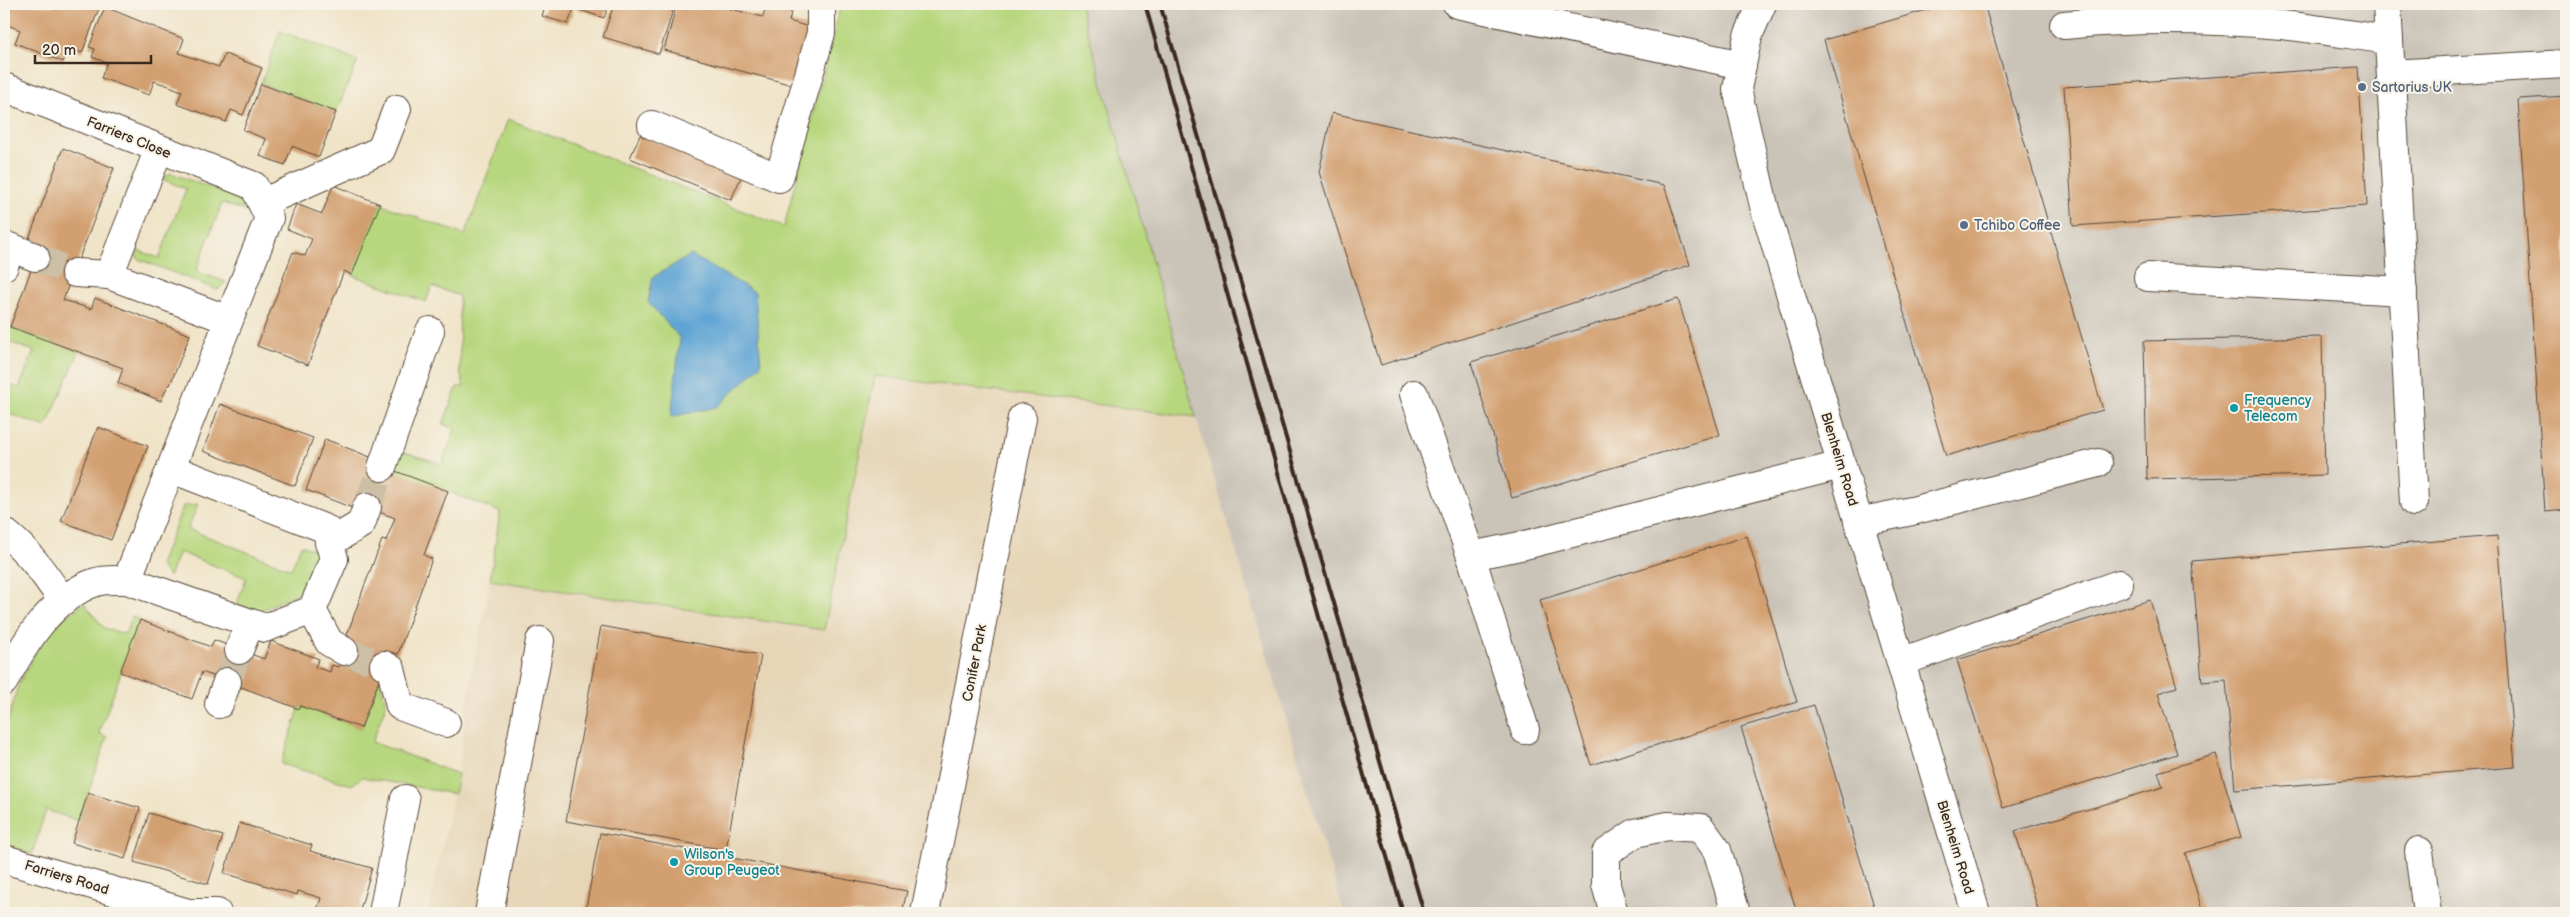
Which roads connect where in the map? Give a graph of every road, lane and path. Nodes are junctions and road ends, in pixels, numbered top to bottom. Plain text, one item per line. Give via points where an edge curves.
1 (821, 4) edge
2 (1457, 4) edge
3 (1762, 4) edge
4 (2387, 4) edge
5 (2064, 25) dead end
6 (2389, 40) junction
7 (2566, 64) edge
8 (1742, 65) junction
9 (2390, 74) junction
10 (4, 87) edge
11 (397, 109) dead end
12 (652, 125) dead end
13 (159, 149) junction
14 (258, 194) junction
15 (36, 257) tunnel mouth
16 (4, 266) edge
17 (75, 273) tunnel mouth
18 (109, 275) junction
19 (2148, 277) dead end
20 (2403, 290) junction
21 (229, 320) junction
22 (430, 331) dead end
23 (1414, 394) dead end
24 (1022, 418) dead end
25 (2098, 463) dead end
26 (1842, 465) junction
27 (382, 466) tunnel mouth
28 (172, 469) junction
29 (2414, 502) dead end
30 (367, 507) tunnel mouth
31 (1858, 522) junction
32 (4, 532) edge
33 (329, 543) junction
34 (1471, 556) junction
35 (127, 580) junction
36 (2120, 584) dead end
37 (63, 601) junction
38 (312, 610) junction
39 (250, 623) junction
40 (540, 641) dead end
41 (239, 650) tunnel mouth
42 (344, 651) tunnel mouth
43 (1901, 662) junction
44 (384, 665) tunnel mouth
45 (4, 681) edge
46 (446, 723) dead end
47 (1525, 730) dead end
48 (405, 799) dead end
49 (2419, 851) dead end
50 (4, 859) edge
51 (136, 906) edge
52 (925, 911) edge
53 (188, 913) edge
54 (195, 913) edge
55 (216, 913) edge
56 (383, 913) edge
57 (489, 913) edge
58 (1614, 913) edge
59 (1736, 913) edge
60 (1976, 913) edge
61 (2427, 913) edge

1 - 12 street via 821,33 779,178
2 - 8 street
3 - 8 street, Blenheim Road via 1748,36
4 - 6 street
5 - 6 street via 2121,20 2199,21 2282,25
6 - 9 street
7 - 9 street
8 - 26 street, Blenheim Road via 1737,90 1764,206
9 - 20 street
10 - 13 street, Farriers Close
11 - 14 street via 381,150
13 - 14 street, Farriers Close
13 - 18 street
14 - 21 street via 269,218
15 - 16 street via 10,248
17 - 18 street
18 - 21 street
19 - 20 street
20 - 29 street
21 - 28 street
22 - 27 street
23 - 34 street
24 - 52 street, Conifer Park
25 - 31 street
26 - 31 street, Blenheim Road
26 - 34 street
28 - 33 street via 326,528
28 - 35 street
30 - 33 street via 361,524
31 - 43 street, Blenheim Road
32 - 37 street via 20,544
33 - 38 street via 334,559
34 - 47 street
35 - 37 street via 98,581
35 - 39 street
36 - 43 street
37 - 45 street via 41,623
38 - 39 street via 265,628
38 - 42 street via 329,642
39 - 41 street
40 - 57 street
43 - 60 street, Blenheim Road
44 - 46 street via 391,669 400,706
48 - 56 street
49 - 61 street
50 - 51 street, Farriers Road
51 - 53 street, Farriers Road
54 - 55 street
58 - 59 street via 1606,886 1606,853 1635,833 1668,826 1701,828 1717,850

